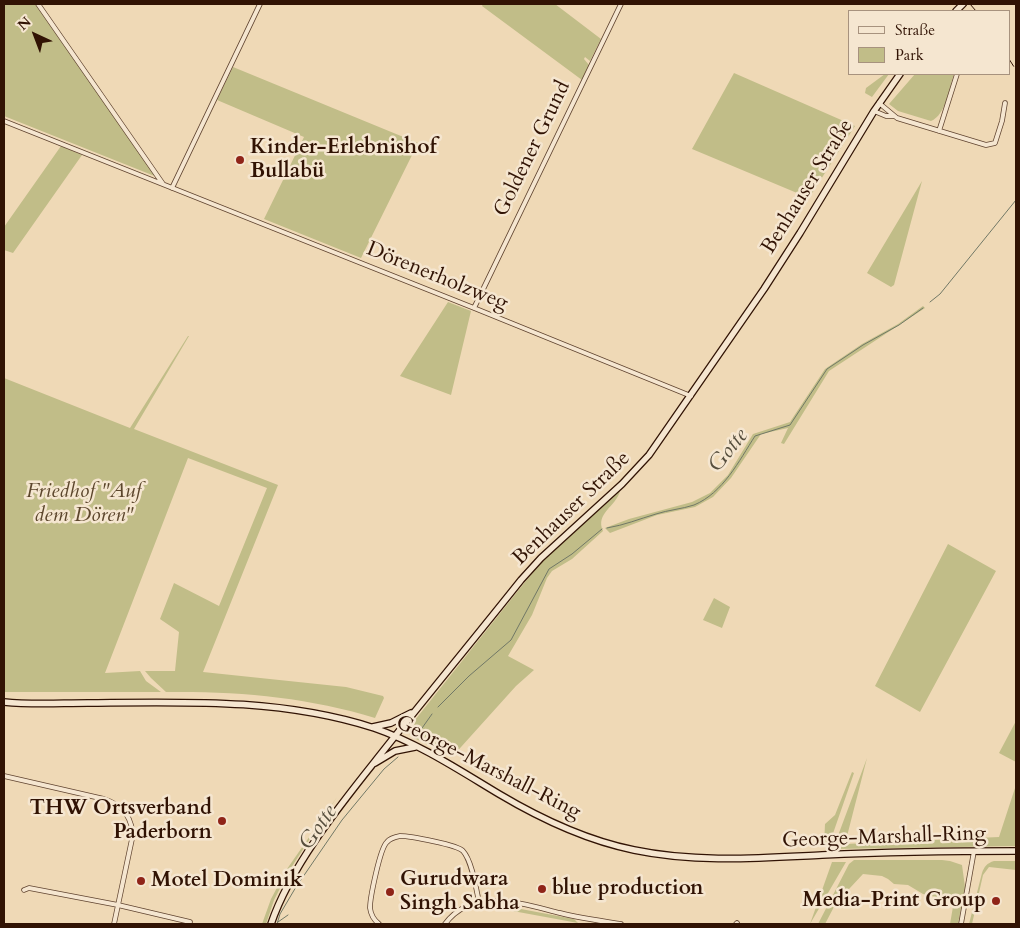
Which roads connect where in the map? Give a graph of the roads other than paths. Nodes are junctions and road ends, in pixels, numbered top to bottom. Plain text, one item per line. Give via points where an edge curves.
1 (38, 4) edge
2 (260, 4) edge
3 (621, 4) edge
4 (899, 75) edge
5 (957, 75) edge
6 (879, 103) junction
7 (1005, 103) dead end
8 (874, 111) junction
9 (893, 116) junction
10 (4, 121) edge
11 (939, 131) junction
12 (163, 184) junction
13 (172, 188) junction
14 (474, 308) junction
15 (691, 396) junction
16 (4, 702) edge
17 (416, 709) junction
18 (371, 727) junction
19 (394, 737) junction
20 (416, 747) junction
21 (372, 765) junction
22 (4, 776) edge
23 (974, 851) junction
24 (1016, 851) edge
25 (24, 890) dead end
26 (479, 902) junction
27 (118, 905) junction
28 (190, 922) dead end
29 (114, 924) edge
30 (271, 924) edge
31 (379, 924) edge
32 (445, 924) edge
33 (621, 924) edge
34 (961, 924) edge

1 - 12 street
2 - 13 street
3 - 14 street, Goldener Grund
4 - 6 main road, Benhauser Straße
5 - 11 street
6 - 8 main road, Benhauser Straße
6 - 9 street
7 - 11 street via 995,142 986,145
8 - 9 street
8 - 15 main road, Benhauser Straße via 764,289
9 - 11 street
10 - 12 street, Dörenerholzweg
12 - 13 street, Dörenerholzweg
13 - 14 street, Dörenerholzweg
14 - 15 street, Dörenerholzweg
15 - 17 main road, Benhauser Straße via 639,467 541,558
16 - 18 main road, George-Marshall-Ring via 241,704 284,708
17 - 18 main road via 391,723
17 - 19 main road, Benhauser Straße
18 - 19 main road, George-Marshall-Ring
19 - 20 main road, George-Marshall-Ring
19 - 21 main road, Benhauser Straße
20 - 21 main road via 391,753
20 - 23 main road, George-Marshall-Ring via 557,825 616,846 704,858
21 - 30 main road, Benhauser Straße via 338,808 293,876
22 - 27 street via 104,799 125,812 133,829
23 - 24 main road, George-Marshall-Ring
23 - 34 street
25 - 27 street via 29,888
26 - 31 street via 462,850 410,837 391,838 382,847 370,908 374,921
26 - 32 street via 461,910
26 - 33 street via 516,902
27 - 28 street
27 - 29 street

